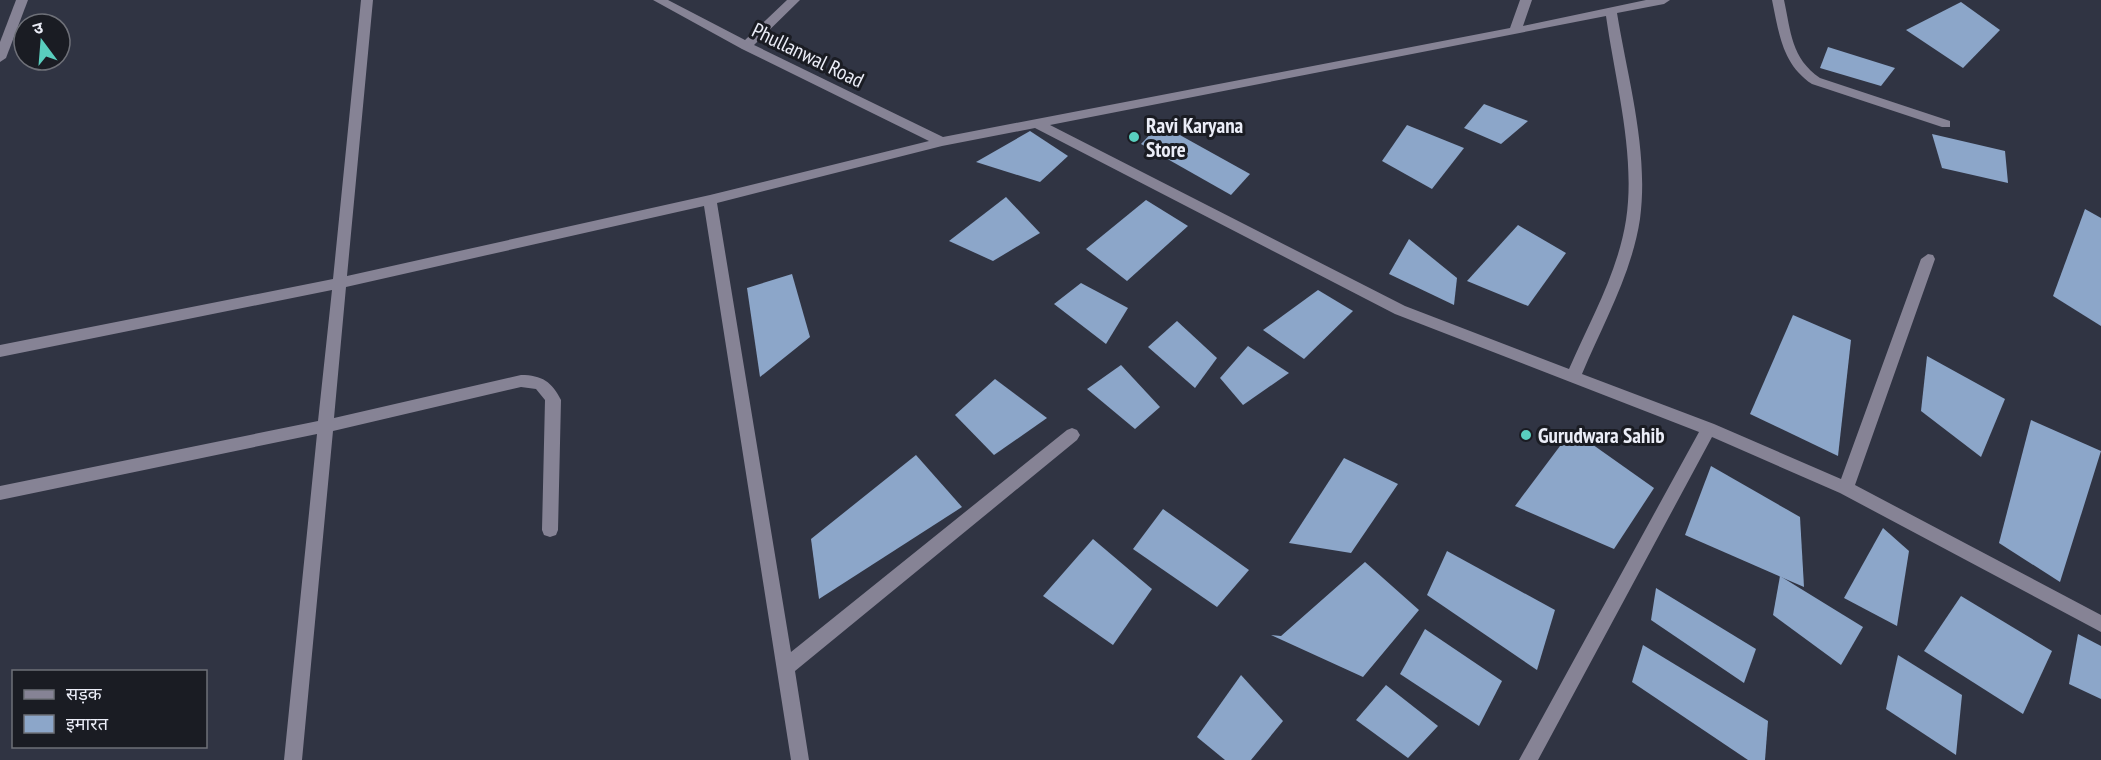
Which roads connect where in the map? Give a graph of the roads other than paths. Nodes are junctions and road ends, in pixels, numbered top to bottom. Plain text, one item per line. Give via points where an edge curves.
1 (22, 0) edge
2 (367, 0) edge
3 (659, 0) edge
4 (794, 0) edge
5 (1527, 0) edge
6 (1664, 0) edge
7 (1778, 0) edge
8 (1611, 10) junction
9 (1515, 31) junction
10 (746, 46) junction
11 (0, 58) edge
12 (1035, 123) junction
13 (1946, 124) dead end
14 (942, 142) junction
15 (710, 200) junction
16 (1928, 259) dead end
17 (341, 283) junction
18 (0, 351) edge
19 (1573, 378) junction
20 (326, 426) junction
21 (1710, 429) junction
22 (1072, 435) dead end
23 (1846, 488) junction
24 (0, 493) edge
25 (550, 531) dead end
26 (2101, 624) edge
27 (786, 667) junction
28 (293, 760) edge
29 (800, 760) edge
30 (1528, 760) edge

1 - 11 street
2 - 17 street
3 - 10 street, Phullanwal Road
4 - 10 street
5 - 9 street
6 - 8 street
7 - 13 street via 1791,57 1803,74
8 - 9 street
8 - 19 street via 1634,176 1633,219 1622,258
9 - 12 street
10 - 14 street, Phullanwal Road
12 - 14 street
12 - 19 street via 1400,310
14 - 15 street
15 - 17 street
15 - 27 street
16 - 23 street
17 - 18 street
17 - 20 street
19 - 21 street
20 - 24 street
20 - 25 street via 521,381 536,381 547,387 552,400
20 - 28 street
21 - 23 street
21 - 30 street
22 - 27 street
23 - 26 street
27 - 29 street

